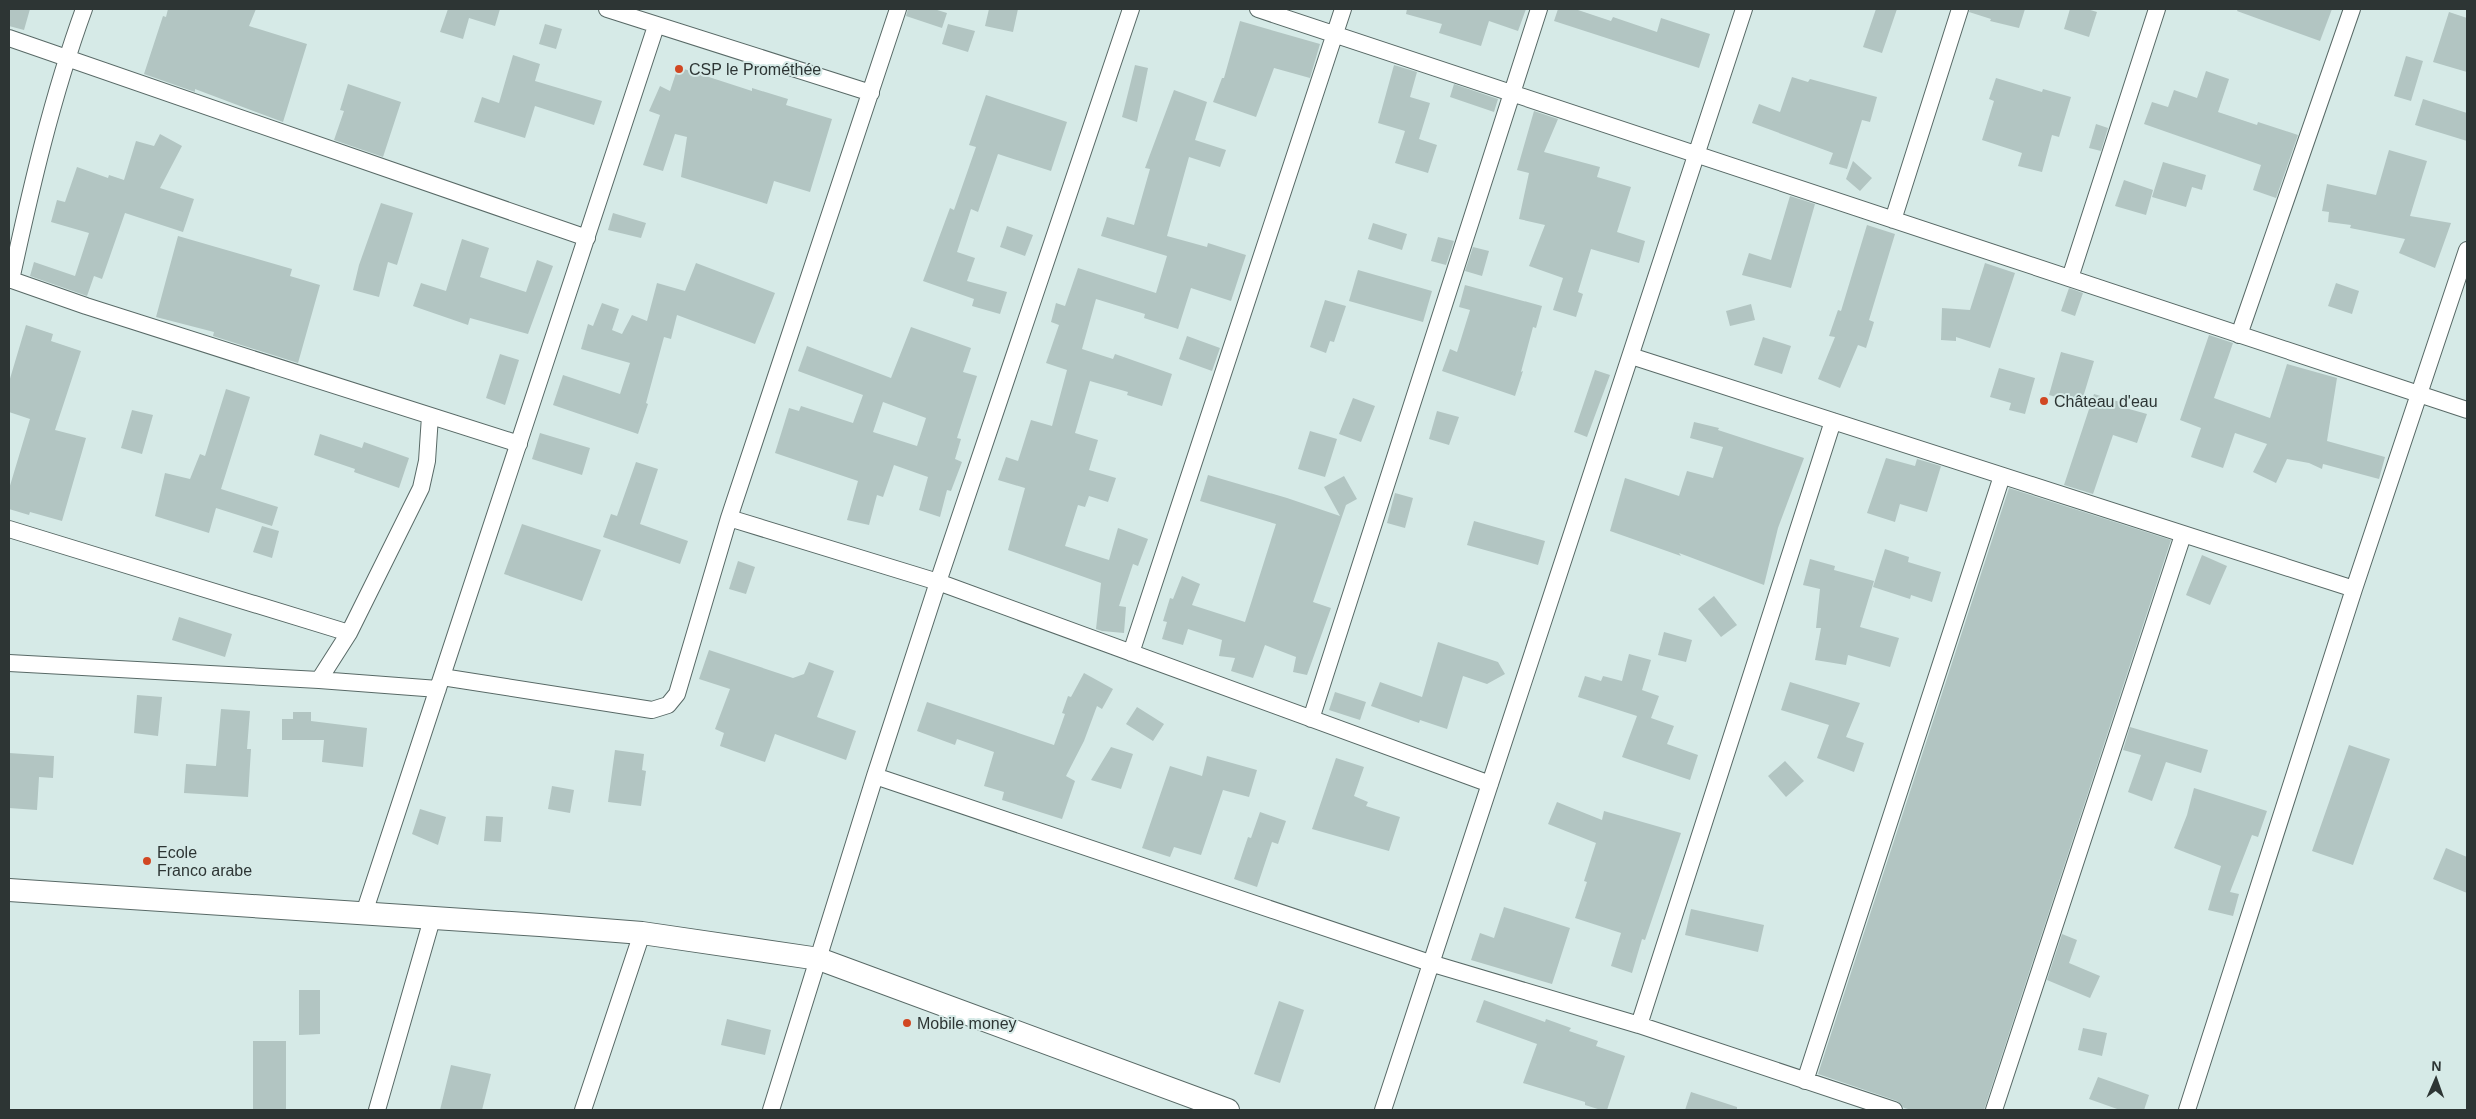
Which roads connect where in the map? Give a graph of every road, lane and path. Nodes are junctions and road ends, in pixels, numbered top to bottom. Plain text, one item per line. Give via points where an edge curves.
1 (84, 9) edge
2 (607, 9) edge
3 (898, 9) edge
4 (1131, 9) edge
5 (1258, 9) edge
6 (1343, 9) edge
7 (1538, 9) edge
8 (1744, 9) edge
9 (1960, 9) edge
10 (2157, 9) edge
11 (2352, 9) edge
12 (656, 26) junction
13 (1335, 34) junction
14 (9, 38) edge
15 (67, 57) junction
16 (1510, 92) junction
17 (871, 93) junction
18 (1695, 154) junction
19 (1893, 220) junction
20 (587, 238) junction
21 (2467, 250) edge
22 (2070, 278) junction
23 (10, 279) edge
24 (2240, 335) junction
25 (1631, 356) junction
26 (2419, 394) junction
27 (2467, 410) edge
28 (430, 416) junction
29 (1833, 421) junction
30 (518, 444) junction
31 (2002, 476) junction
32 (729, 518) junction
33 (9, 528) edge
34 (2183, 535) junction
35 (938, 582) junction
36 (2354, 589) junction
37 (349, 632) junction
38 (1131, 653) junction
39 (9, 664) edge
40 (319, 680) junction
41 (440, 683) junction
42 (1311, 718) junction
43 (875, 776) junction
44 (1490, 784) junction
45 (9, 890) edge
46 (364, 913) junction
47 (432, 919) junction
48 (642, 933) junction
49 (819, 959) junction
50 (1430, 963) junction
51 (1639, 1025) junction
52 (1805, 1081) junction
53 (377, 1110) edge
54 (583, 1110) edge
55 (771, 1110) edge
56 (1228, 1110) edge
57 (1383, 1110) edge
58 (1894, 1110) edge
59 (1994, 1110) edge
60 (2187, 1110) edge

1 - 15 street
2 - 12 street
3 - 17 street
4 - 35 street
5 - 13 street
6 - 13 street
7 - 16 street
8 - 18 street
9 - 19 street
10 - 22 street
11 - 24 street
12 - 17 street
12 - 20 street
13 - 16 street
13 - 38 street
14 - 15 street
15 - 20 street
15 - 23 street
16 - 18 street
16 - 42 street
17 - 32 street
18 - 19 street
18 - 25 street
19 - 22 street
20 - 30 street
21 - 26 street
22 - 24 street
23 - 28 street
24 - 26 street
25 - 29 street
25 - 44 street
26 - 27 street
26 - 36 street
28 - 30 street
28 - 37 street via 427,461 421,488
29 - 31 street
29 - 51 street
30 - 41 street
31 - 34 street
31 - 52 street
32 - 35 street
32 - 41 street via 677,694 668,705 652,710
33 - 37 street
34 - 36 street
34 - 59 street
35 - 38 street
35 - 43 street
36 - 60 street
37 - 40 street
38 - 42 street
39 - 40 street
40 - 41 street
41 - 46 street
42 - 44 street
43 - 49 street
43 - 50 street
44 - 50 street
45 - 46 street
46 - 47 street
47 - 48 street
47 - 53 street
48 - 49 street
48 - 54 street
49 - 55 street
49 - 56 street
50 - 51 street
50 - 57 street
51 - 52 street
52 - 58 street

